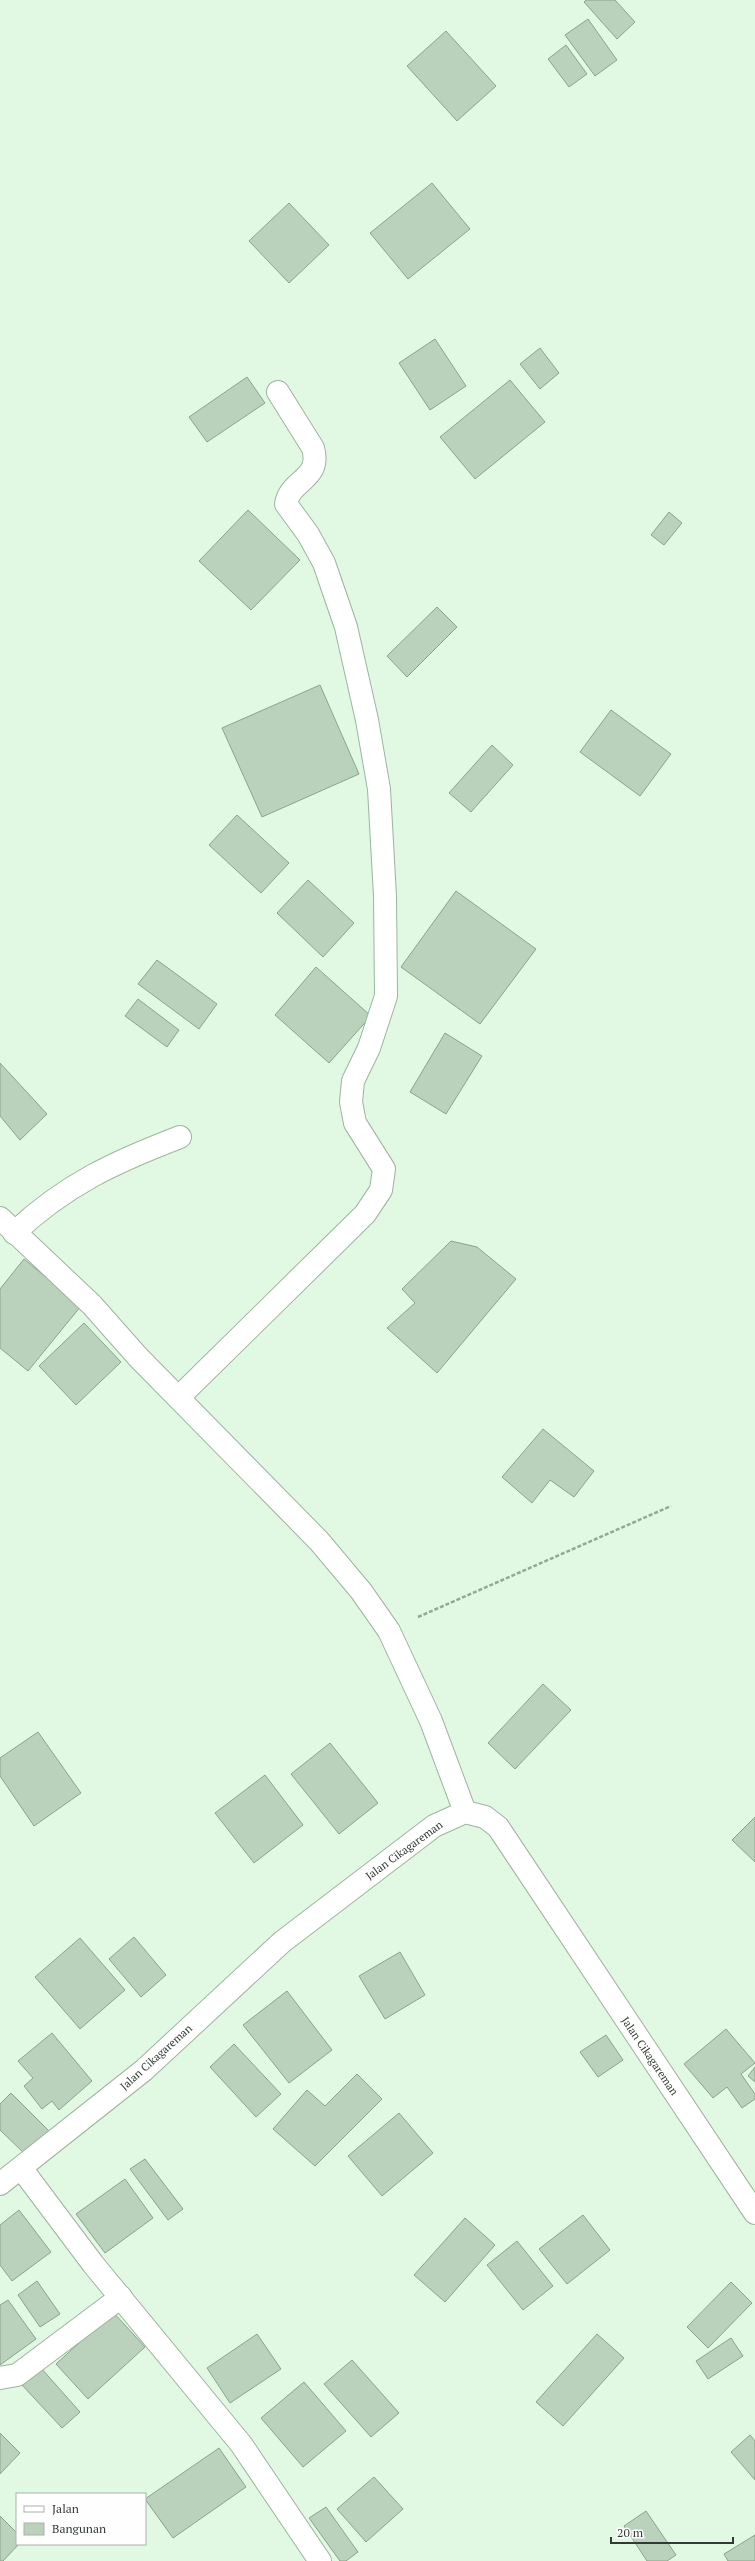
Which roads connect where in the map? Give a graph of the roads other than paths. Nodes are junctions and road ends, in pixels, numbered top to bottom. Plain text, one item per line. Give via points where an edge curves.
1 (278, 392) dead end
2 (180, 1136) dead end
3 (7, 1225) edge
4 (179, 1397) junction
5 (465, 1812) junction
6 (22, 2168) junction
7 (0, 2184) edge
8 (755, 2213) edge
9 (121, 2297) junction
10 (0, 2378) edge
11 (320, 2561) edge

1 - 4 street via 313,448 316,458 313,469 290,494 286,504 308,534 324,563 346,627 367,720 379,789 385,896 386,996 369,1048 353,1081 351,1102 355,1123 384,1169 381,1190 365,1214
2 - 3 street via 96,1172
3 - 4 street via 86,1300
4 - 5 street via 319,1541 361,1591 389,1631 431,1721
5 - 6 street, Jalan Cikagareman via 434,1826 282,1942 144,2070
5 - 8 street, Jalan Cikagareman via 485,1817 498,1827
6 - 7 street, Jalan Cikagareman
6 - 9 street
9 - 10 street via 17,2375
9 - 11 street via 241,2444

